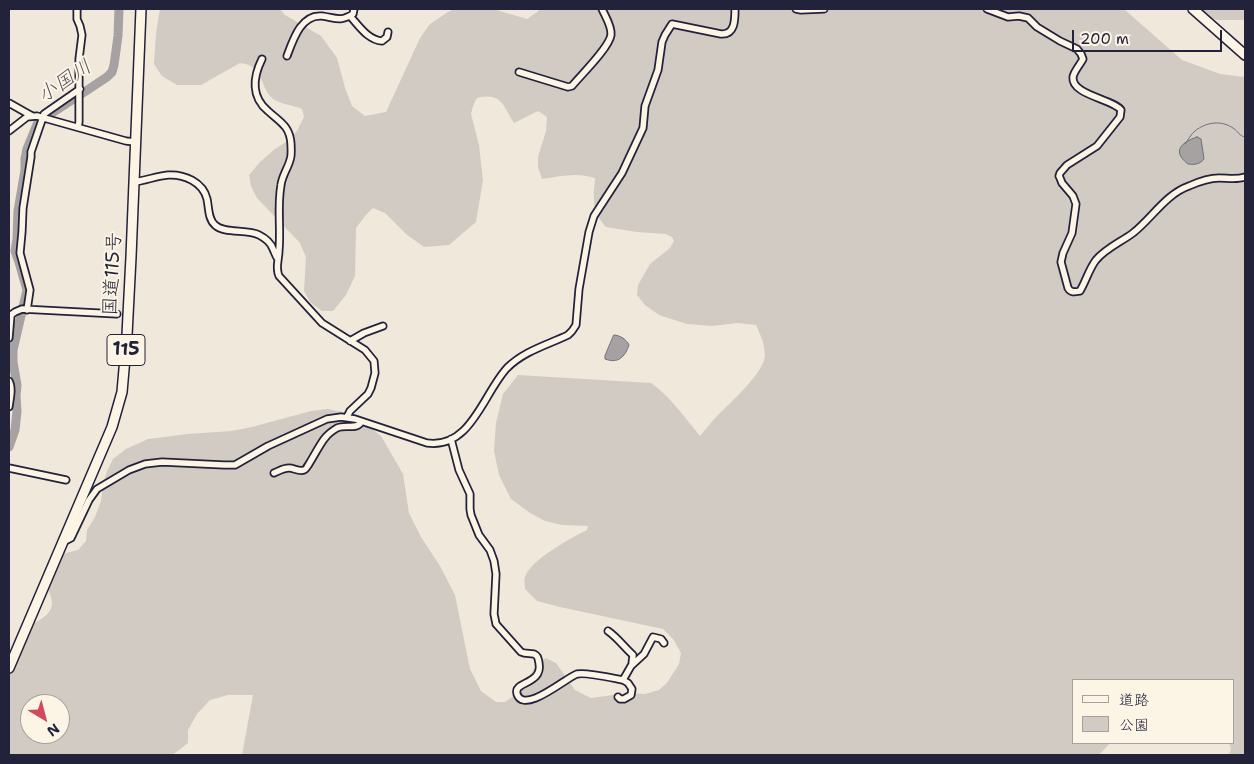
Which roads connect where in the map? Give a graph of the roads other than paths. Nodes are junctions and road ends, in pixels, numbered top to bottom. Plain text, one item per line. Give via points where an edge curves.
1 (77, 9) edge
2 (141, 9) edge
3 (354, 9) edge
4 (602, 9) edge
5 (735, 9) edge
6 (796, 9) edge
7 (824, 9) edge
8 (987, 9) edge
9 (1193, 9) edge
10 (350, 16) junction
11 (388, 32) dead end
12 (1245, 55) edge
13 (287, 56) dead end
14 (262, 59) dead end
15 (520, 72) dead end
16 (80, 89) junction
17 (9, 103) edge
18 (32, 116) junction
19 (42, 117) junction
20 (78, 127) junction
21 (9, 131) edge
22 (135, 142) junction
23 (1245, 177) edge
24 (134, 182) junction
25 (278, 259) junction
26 (27, 310) junction
27 (117, 314) dead end
28 (383, 326) dead end
29 (9, 338) edge
30 (350, 341) junction
31 (9, 380) edge
32 (9, 407) edge
33 (347, 417) junction
34 (361, 422) junction
35 (452, 439) junction
36 (9, 468) edge
37 (274, 473) dead end
38 (66, 480) dead end
39 (62, 542) junction
40 (608, 632) dead end
41 (664, 643) dead end
42 (632, 664) junction
43 (9, 668) edge
44 (623, 680) junction
45 (618, 696) dead end

1 - 16 street via 82,35
2 - 22 highway, 国道115号 / 115
3 - 10 street
4 - 15 street via 611,37 604,50 572,86
5 - 35 street via 734,24 727,34 672,24 669,28 662,42 658,70 645,106 644,128 622,173 594,216 574,329 529,352 508,368 468,426
6 - 7 street
8 - 23 street via 1028,18 1037,27 1077,50 1083,60 1074,74 1078,88 1121,110 1120,117 1097,146 1063,168 1059,176 1076,204 1072,233 1060,262 1070,290 1080,290 1100,256 1134,232 1181,189 1217,178
9 - 12 highway
10 - 11 street via 375,40 382,41
10 - 13 street via 337,20 318,16 305,22
14 - 25 street via 254,82 256,94 261,104 283,123 291,142 290,159 280,191
16 - 19 street
16 - 20 street
17 - 18 street
18 - 19 street
18 - 21 street
19 - 20 street
19 - 26 street via 31,152 22,216 20,253 30,290
20 - 22 street
22 - 24 highway, 国道115号 / 115
24 - 25 street via 167,175 192,180 206,195 210,218 216,226 259,235 271,245
24 - 39 highway, 国道115号 / 115 via 122,392 112,427
25 - 30 street via 276,268 279,276 322,323
26 - 27 street
26 - 29 street via 18,310 11,315
28 - 30 street
30 - 33 street via 370,356 375,364 375,373 368,394
31 - 32 street
33 - 34 street
33 - 39 street via 323,421 235,465 162,462 123,472 94,492 71,538
34 - 35 street via 427,443
34 - 37 street via 357,426 341,426 324,438 305,470 286,468
35 - 44 street via 470,494 471,515 493,557 496,624 521,652 538,658 540,668 537,676 519,687 518,696 527,700 536,698 578,674
36 - 38 street
39 - 43 highway, 国道115号 / 115
40 - 42 street via 633,655
41 - 42 street via 653,637 642,657
42 - 44 street
44 - 45 street via 630,685 632,692 624,700

